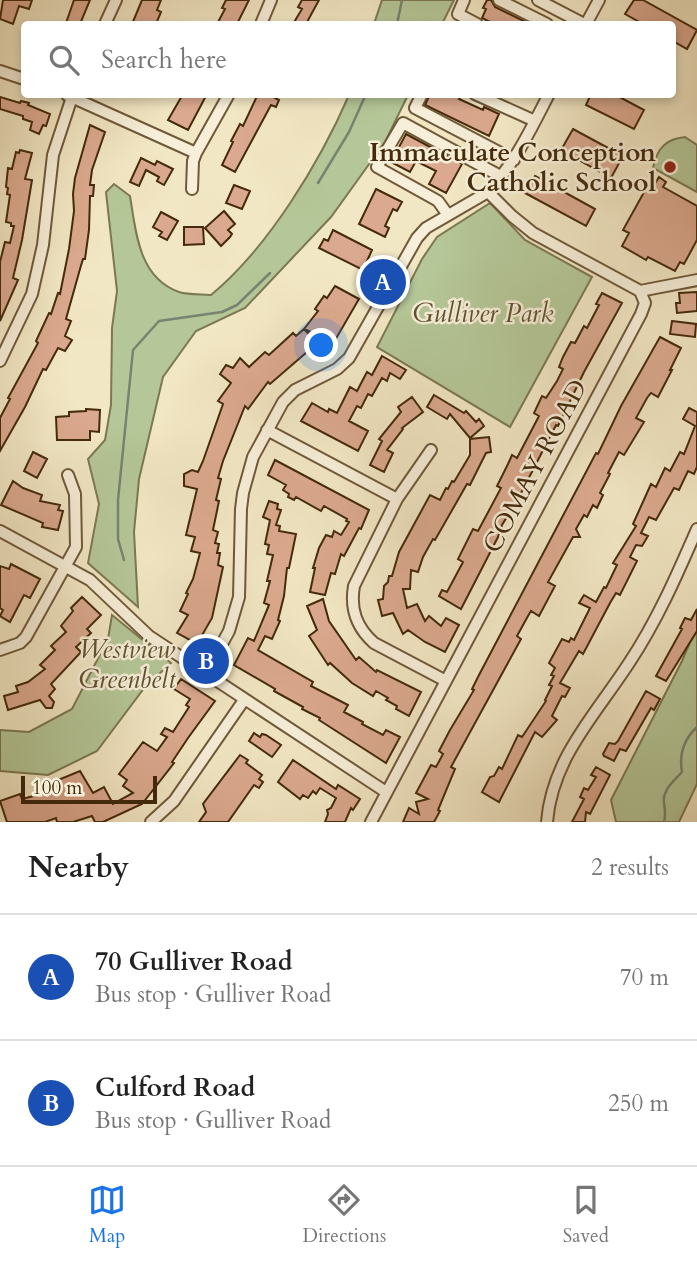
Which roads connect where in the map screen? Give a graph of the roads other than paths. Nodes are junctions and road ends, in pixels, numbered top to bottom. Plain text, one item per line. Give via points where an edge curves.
1 (116, 0) edge
2 (271, 0) edge
3 (464, 0) edge
4 (499, 0) edge
5 (538, 0) edge
6 (599, 0) edge
7 (106, 21) edge
8 (262, 21) edge
9 (471, 21) edge
10 (541, 21) edge
11 (579, 21) edge
12 (587, 21) edge
13 (0, 71) edge
14 (21, 78) edge
15 (70, 98) edge
16 (77, 98) edge
17 (227, 98) edge
18 (420, 98) edge
19 (484, 98) edge
20 (547, 98) edge
21 (535, 121) junction
22 (196, 153) junction
23 (514, 160) junction
24 (502, 177) junction
25 (192, 188) dead end
26 (488, 192) junction
27 (447, 215) junction
28 (697, 280) edge
29 (640, 291) junction
30 (0, 360) edge
31 (267, 430) junction
32 (431, 450) dead end
33 (68, 475) dead end
34 (397, 499) junction
35 (697, 529) edge
36 (0, 531) edge
37 (66, 566) junction
38 (0, 650) edge
39 (205, 675) junction
40 (446, 681) junction
41 (244, 700) junction
42 (386, 792) junction
43 (151, 822) edge
44 (371, 822) edge
45 (547, 822) edge

1 - 7 street
2 - 8 street
3 - 9 street via 458,14
4 - 10 street
5 - 11 street
6 - 12 street
13 - 14 street
15 - 30 street via 53,155 32,294
16 - 22 street
17 - 22 street
18 - 23 street via 415,108
19 - 21 street
20 - 21 street
21 - 23 street
22 - 25 street
23 - 24 street
24 - 26 street
24 - 27 street via 403,123 377,167 438,201
26 - 27 street
26 - 29 street via 533,233
27 - 31 street via 413,243 349,358 295,390
28 - 29 street
29 - 40 street, COMAY ROAD via 645,303 641,314
31 - 34 street
31 - 39 street via 243,493 237,607
32 - 34 street
33 - 37 street via 75,494 76,547
34 - 40 street via 354,586 355,617 363,634 374,642
35 - 45 street via 656,620 564,759
36 - 37 street
37 - 38 street via 26,637
37 - 39 street via 90,580 149,636
39 - 41 street
40 - 42 street, COMAY ROAD
41 - 42 street
41 - 43 street via 174,801
42 - 44 street, COMAY ROAD

